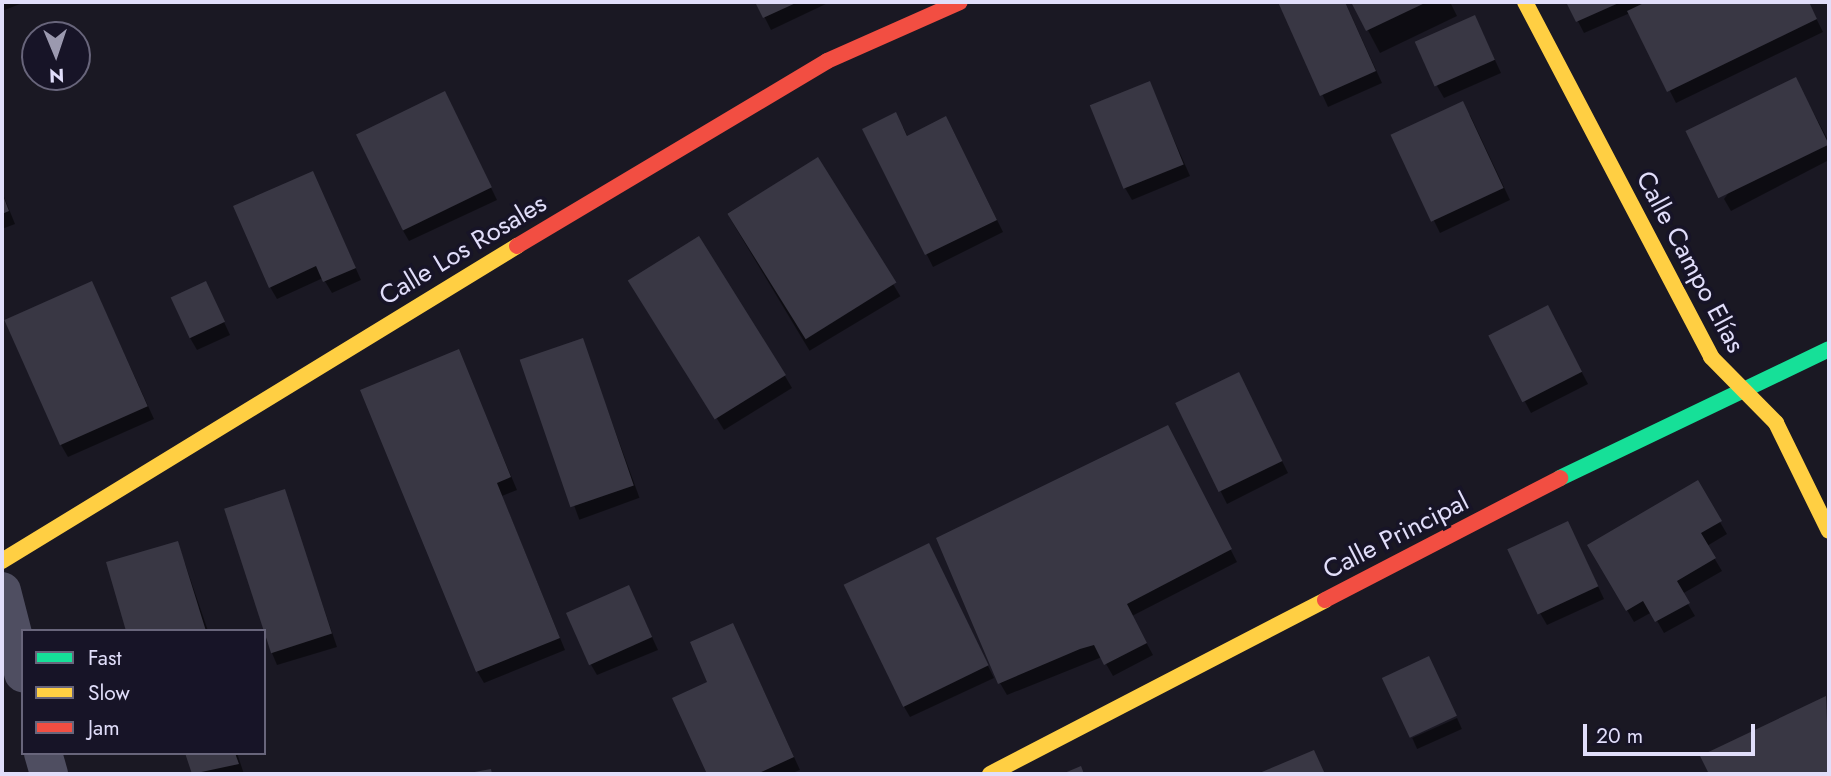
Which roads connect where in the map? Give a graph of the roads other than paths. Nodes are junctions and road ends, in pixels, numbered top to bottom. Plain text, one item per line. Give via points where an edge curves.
1 (960, 2) edge
2 (1525, 2) edge
3 (1829, 349) edge
4 (1742, 391) junction
5 (1829, 531) edge
6 (2, 561) edge
7 (2, 591) edge
8 (21, 665) edge
9 (44, 755) edge
10 (49, 774) edge
11 (990, 774) edge

1 - 6 street, Calle Los Rosales via 827,61 747,106
2 - 4 street, Calle Campo Elías via 1711,357
3 - 4 street, Calle Principal
4 - 5 street, Calle Campo Elías via 1776,423
4 - 11 street, Calle Principal
7 - 8 street
9 - 10 street

